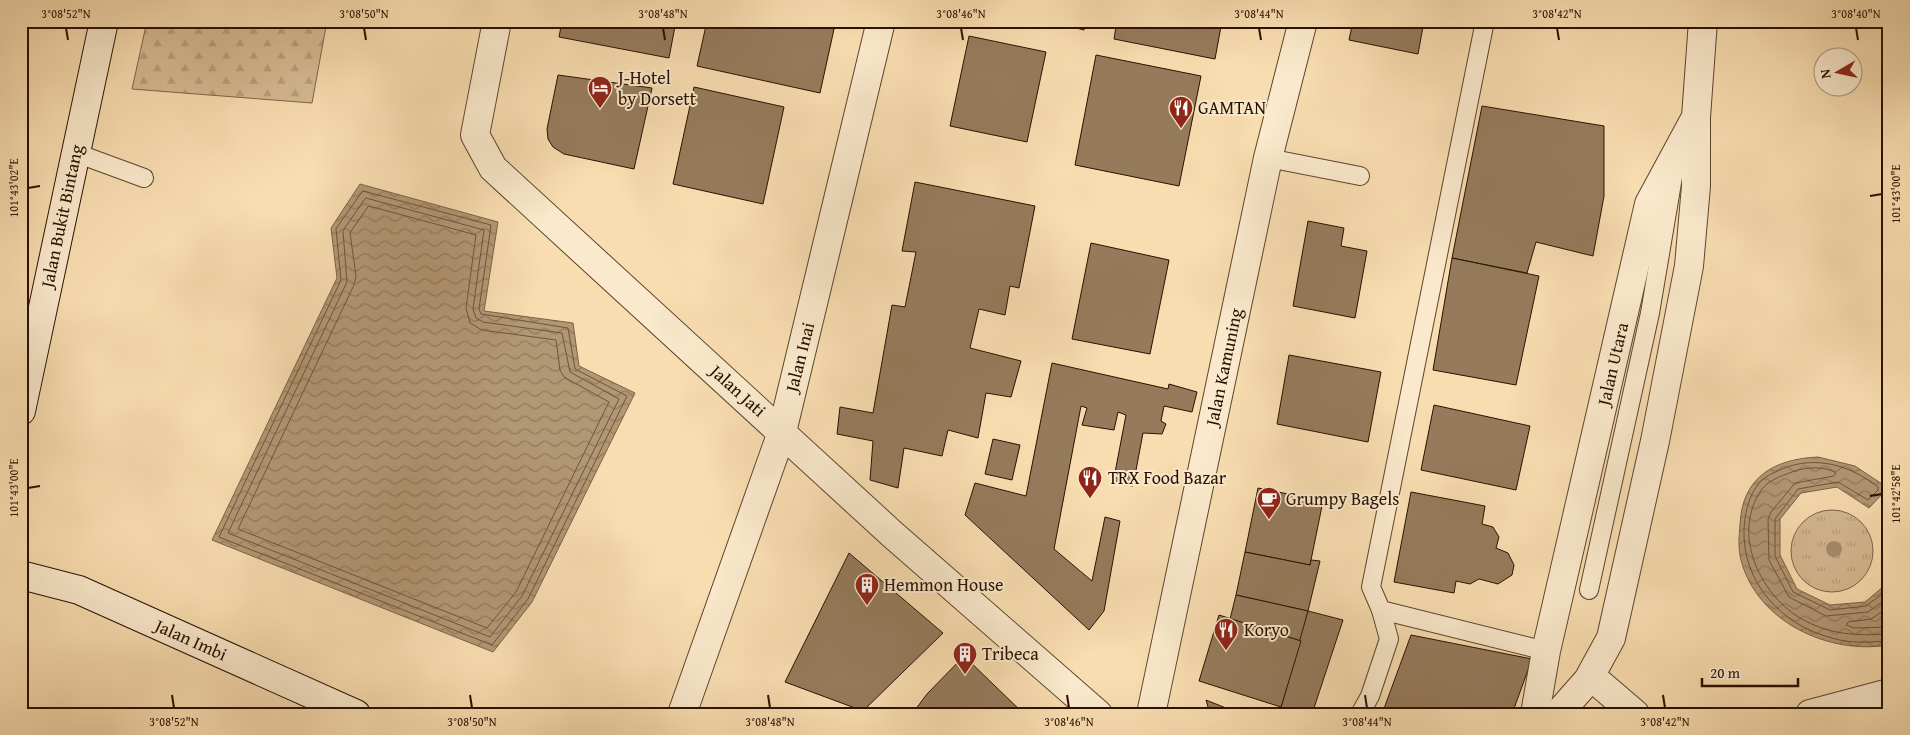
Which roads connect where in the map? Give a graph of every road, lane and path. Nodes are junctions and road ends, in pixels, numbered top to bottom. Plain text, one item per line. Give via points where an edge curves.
1 (104, 21) edge
2 (497, 21) edge
3 (881, 21) edge
4 (1303, 21) edge
5 (1485, 21) edge
6 (1703, 21) edge
7 (1696, 117) junction
8 (76, 153) junction
9 (1677, 153) junction
10 (1268, 158) junction
11 (1360, 176) dead end
12 (144, 178) dead end
13 (21, 411) edge
14 (782, 432) junction
15 (21, 576) edge
16 (1588, 590) dead end
17 (1381, 610) junction
18 (1546, 651) junction
19 (1600, 684) dead end
20 (1889, 693) edge
21 (356, 714) edge
22 (682, 714) edge
23 (1098, 714) edge
24 (1150, 714) edge
25 (1360, 714) edge
26 (1535, 714) edge
27 (1558, 714) edge
28 (1635, 714) edge
29 (1810, 714) edge

1 - 8 street, Jalan Bukit Bintang
2 - 14 street, Jalan Jati via 475,135 493,168
3 - 14 street, Jalan Inai
4 - 10 street, Jalan Kamuning
5 - 17 lane via 1371,587
6 - 7 street, Jalan Utara
7 - 9 street, Jalan Utara
7 - 27 street via 1696,186 1689,266 1655,441 1611,638 1588,680
8 - 12 lane
8 - 13 street, Jalan Bukit Bintang
9 - 16 lane via 1650,313
9 - 18 street, Jalan Utara via 1649,204
10 - 11 lane
10 - 24 street, Jalan Kamuning
14 - 22 street, Jalan Inai
14 - 23 street, Jalan Jati via 892,534
15 - 21 street, Jalan Imbi via 80,590
17 - 18 lane
17 - 25 lane via 1389,639 1370,696
18 - 26 street, Jalan Utara
19 - 28 street
20 - 29 street

